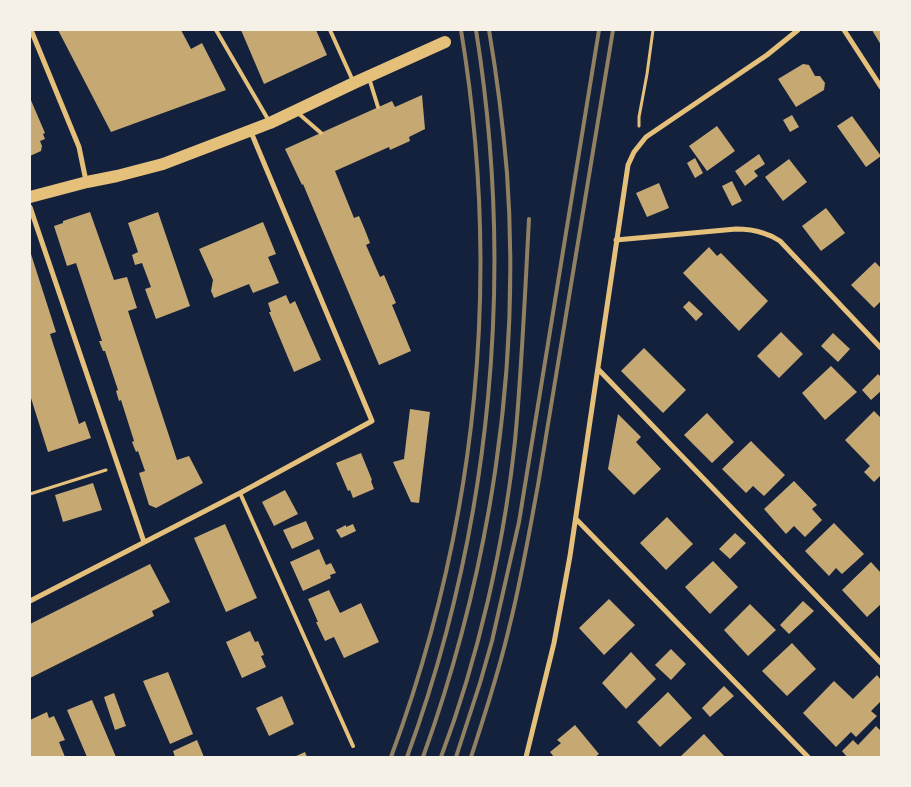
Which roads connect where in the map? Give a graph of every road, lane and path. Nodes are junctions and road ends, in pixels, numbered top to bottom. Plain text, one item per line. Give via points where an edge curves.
1 (31, 30) edge
2 (216, 30) edge
3 (330, 30) edge
4 (653, 30) edge
5 (798, 30) edge
6 (844, 30) edge
7 (445, 42) dead end
8 (369, 76) junction
9 (354, 83) junction
10 (881, 87) edge
11 (378, 107) dead end
12 (296, 111) junction
13 (270, 123) junction
14 (251, 131) junction
15 (322, 133) dead end
16 (640, 144) junction
17 (86, 182) junction
18 (30, 197) edge
19 (30, 207) edge
20 (616, 240) junction
21 (881, 348) edge
22 (598, 369) junction
23 (118, 466) junction
24 (240, 493) junction
25 (30, 494) edge
26 (576, 519) junction
27 (144, 542) junction
28 (30, 601) edge
29 (881, 663) edge
30 (353, 746) dead end
31 (526, 757) edge
32 (808, 757) edge

1 - 17 street via 79,147
2 - 13 lane
3 - 9 lane
4 - 16 path via 638,122
5 - 16 street
6 - 10 street
7 - 8 main road
8 - 9 main road
8 - 11 lane
9 - 12 main road
12 - 13 main road
12 - 15 lane
13 - 14 main road
14 - 17 main road via 162,164
14 - 24 street via 372,420
16 - 20 street via 628,165
17 - 18 main road
19 - 23 street
20 - 21 street via 736,229 767,233 780,242
20 - 22 street
22 - 26 street
22 - 29 street
23 - 25 path
23 - 27 street
24 - 27 street
24 - 30 lane
26 - 31 street via 554,644
26 - 32 street
27 - 28 street

